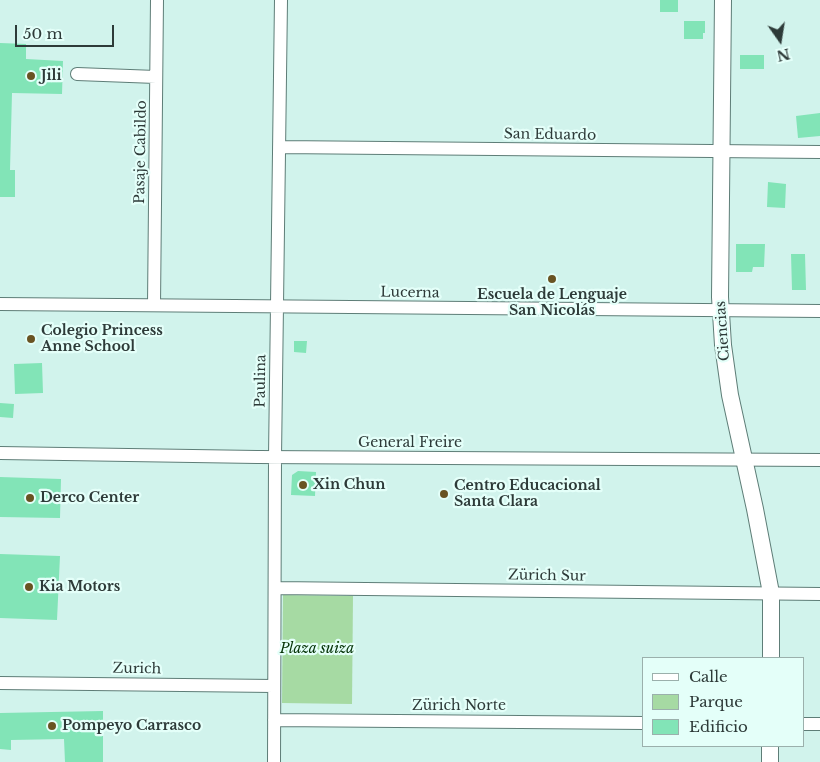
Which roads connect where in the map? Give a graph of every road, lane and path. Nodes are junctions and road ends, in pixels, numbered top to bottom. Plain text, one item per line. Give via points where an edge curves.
1 (157, 0) edge
2 (281, 0) edge
3 (722, 0) edge
4 (77, 74) dead end
5 (156, 77) junction
6 (279, 147) junction
7 (722, 151) junction
8 (820, 152) edge
9 (0, 304) edge
10 (154, 305) junction
11 (277, 306) junction
12 (720, 310) junction
13 (820, 311) edge
14 (0, 454) edge
15 (275, 457) junction
16 (744, 460) junction
17 (820, 460) edge
18 (275, 588) junction
19 (771, 593) junction
20 (820, 594) edge
21 (771, 657) edge
22 (0, 683) edge
23 (274, 686) junction
24 (274, 720) junction
25 (642, 723) edge
26 (805, 724) edge
27 (820, 724) edge
28 (770, 747) edge
29 (274, 762) edge
30 (770, 762) edge

1 - 5 street, Pasaje Cabildo
2 - 6 street, Paulina
3 - 7 street, Ciencias
4 - 5 street
5 - 10 street, Pasaje Cabildo
6 - 7 street, San Eduardo
6 - 11 street, Paulina
7 - 8 street, San Eduardo
7 - 12 street, Ciencias
9 - 10 street, Lucerna
10 - 11 street, Lucerna
11 - 12 street, Lucerna
11 - 15 street, Paulina
12 - 13 street, Lucerna
12 - 16 street, Ciencias via 730,395
14 - 15 street, General Freire
15 - 16 street, General Freire
15 - 18 street, Paulina
16 - 17 street, General Freire
16 - 19 street, Ciencias
18 - 19 street, Zürich Sur
18 - 23 street, Paulina
19 - 20 street, Zürich Sur
19 - 21 street, Ciencias
22 - 23 street, Zurich
23 - 24 street, Paulina
24 - 25 street, Zürich Norte
24 - 29 street, Paulina
26 - 27 street
28 - 30 street

